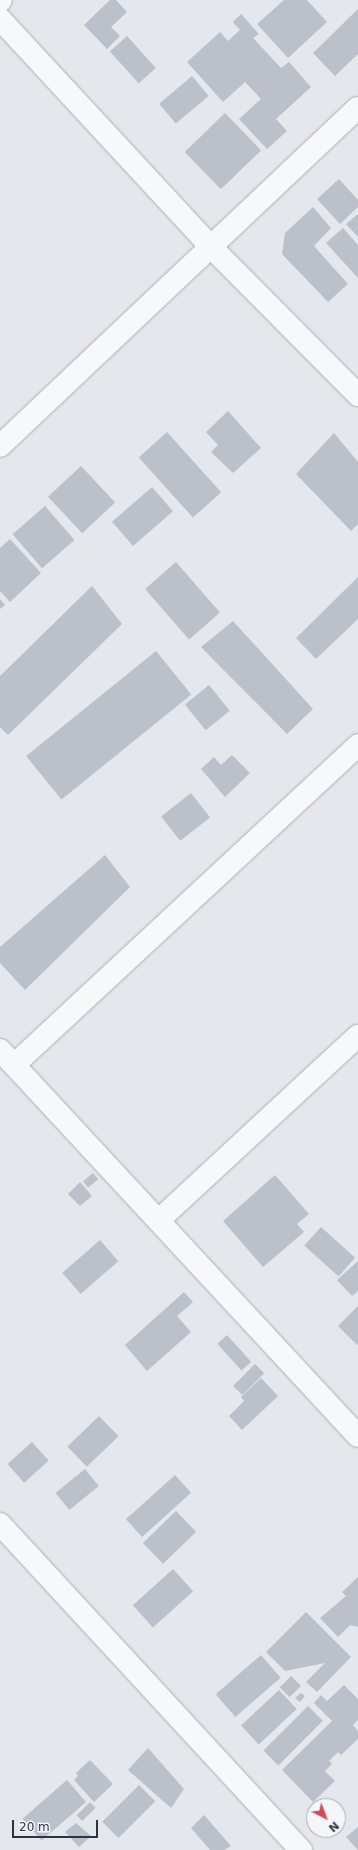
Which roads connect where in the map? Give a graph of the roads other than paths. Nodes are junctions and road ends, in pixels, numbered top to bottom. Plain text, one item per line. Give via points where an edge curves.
1 (0, 19) edge
2 (358, 108) edge
3 (211, 247) junction
4 (358, 395) edge
5 (0, 446) edge
6 (358, 745) edge
7 (358, 1036) edge
8 (7, 1057) edge
9 (159, 1220) junction
10 (358, 1436) edge
11 (0, 1524) edge
12 (301, 1850) edge

1 - 3 street
2 - 3 street
3 - 4 street
3 - 5 street
6 - 8 street
7 - 9 street
8 - 9 street
9 - 10 street
11 - 12 street

